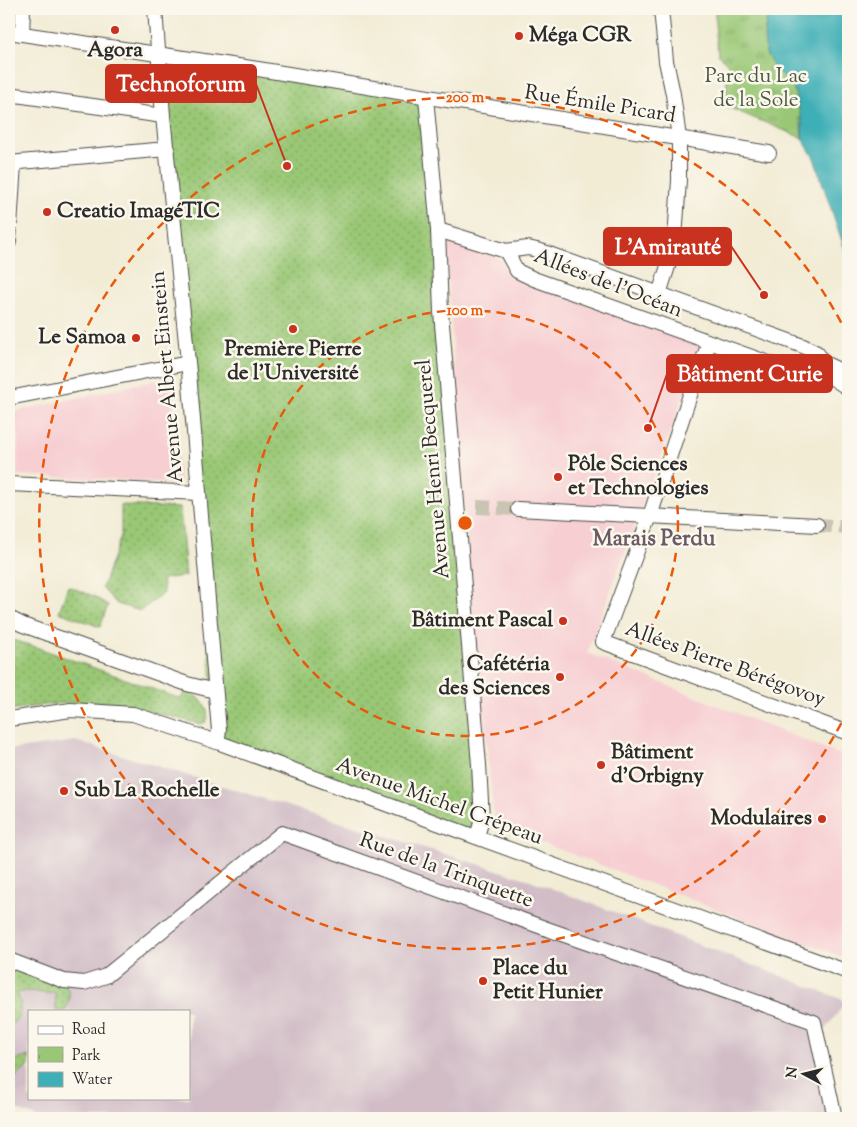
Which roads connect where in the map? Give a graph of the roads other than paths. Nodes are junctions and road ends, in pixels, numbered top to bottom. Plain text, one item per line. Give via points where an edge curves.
1 (23, 9) edge
2 (155, 9) edge
3 (661, 9) edge
4 (15, 33) edge
5 (158, 55) junction
6 (9, 94) edge
7 (426, 97) junction
8 (163, 116) junction
9 (679, 138) junction
10 (167, 149) junction
11 (769, 153) dead end
12 (11, 163) edge
13 (438, 230) junction
14 (9, 242) edge
15 (506, 252) junction
16 (659, 294) junction
17 (709, 343) junction
18 (188, 363) junction
19 (821, 368) junction
20 (848, 379) edge
21 (848, 388) edge
22 (9, 398) edge
23 (9, 484) edge
24 (199, 493) junction
25 (518, 509) tunnel mouth
26 (650, 516) junction
27 (817, 525) tunnel mouth
28 (9, 618) edge
29 (215, 691) junction
30 (9, 719) edge
31 (848, 733) edge
32 (217, 742) junction
33 (477, 837) junction
34 (9, 960) edge
35 (848, 972) edge
36 (835, 1118) edge

1 - 4 street
2 - 5 street, Avenue Albert Einstein
3 - 9 street
4 - 5 street, Rue Émile Picard
5 - 7 street, Rue Émile Picard
5 - 8 street, Avenue Albert Einstein
6 - 8 street
7 - 9 street, Rue Émile Picard
7 - 13 street, Avenue Henri Becquerel
8 - 10 street, Avenue Albert Einstein
9 - 11 street, Rue Émile Picard
9 - 16 street via 674,239
10 - 12 street
10 - 18 street, Avenue Albert Einstein
12 - 14 street
13 - 15 street
13 - 33 street, Avenue Henri Becquerel via 441,312 479,765 482,819
15 - 16 street, Allées de l'Océan via 528,248 541,251
15 - 17 street, Allées de l'Océan via 525,276
16 - 19 street, Allées de l'Océan via 813,350 820,356
17 - 19 street, Allées de l'Océan via 802,375 817,377
17 - 26 street, Allées Pierre Bérégovoy
18 - 22 street
18 - 24 street, Avenue Albert Einstein
19 - 20 street via 839,370
19 - 21 street
23 - 24 street
24 - 29 street, Avenue Albert Einstein
25 - 26 street
26 - 27 street
26 - 31 street, Allées Pierre Bérégovoy via 603,642
28 - 29 street
29 - 32 street, Avenue Albert Einstein
30 - 32 street, Avenue Michel Crépeau via 71,710 133,714
32 - 33 street, Avenue Michel Crépeau
33 - 35 street, Avenue Michel Crépeau
34 - 36 street, Rue de la Trinquette via 64,981 84,983 106,976 282,833 814,1022

